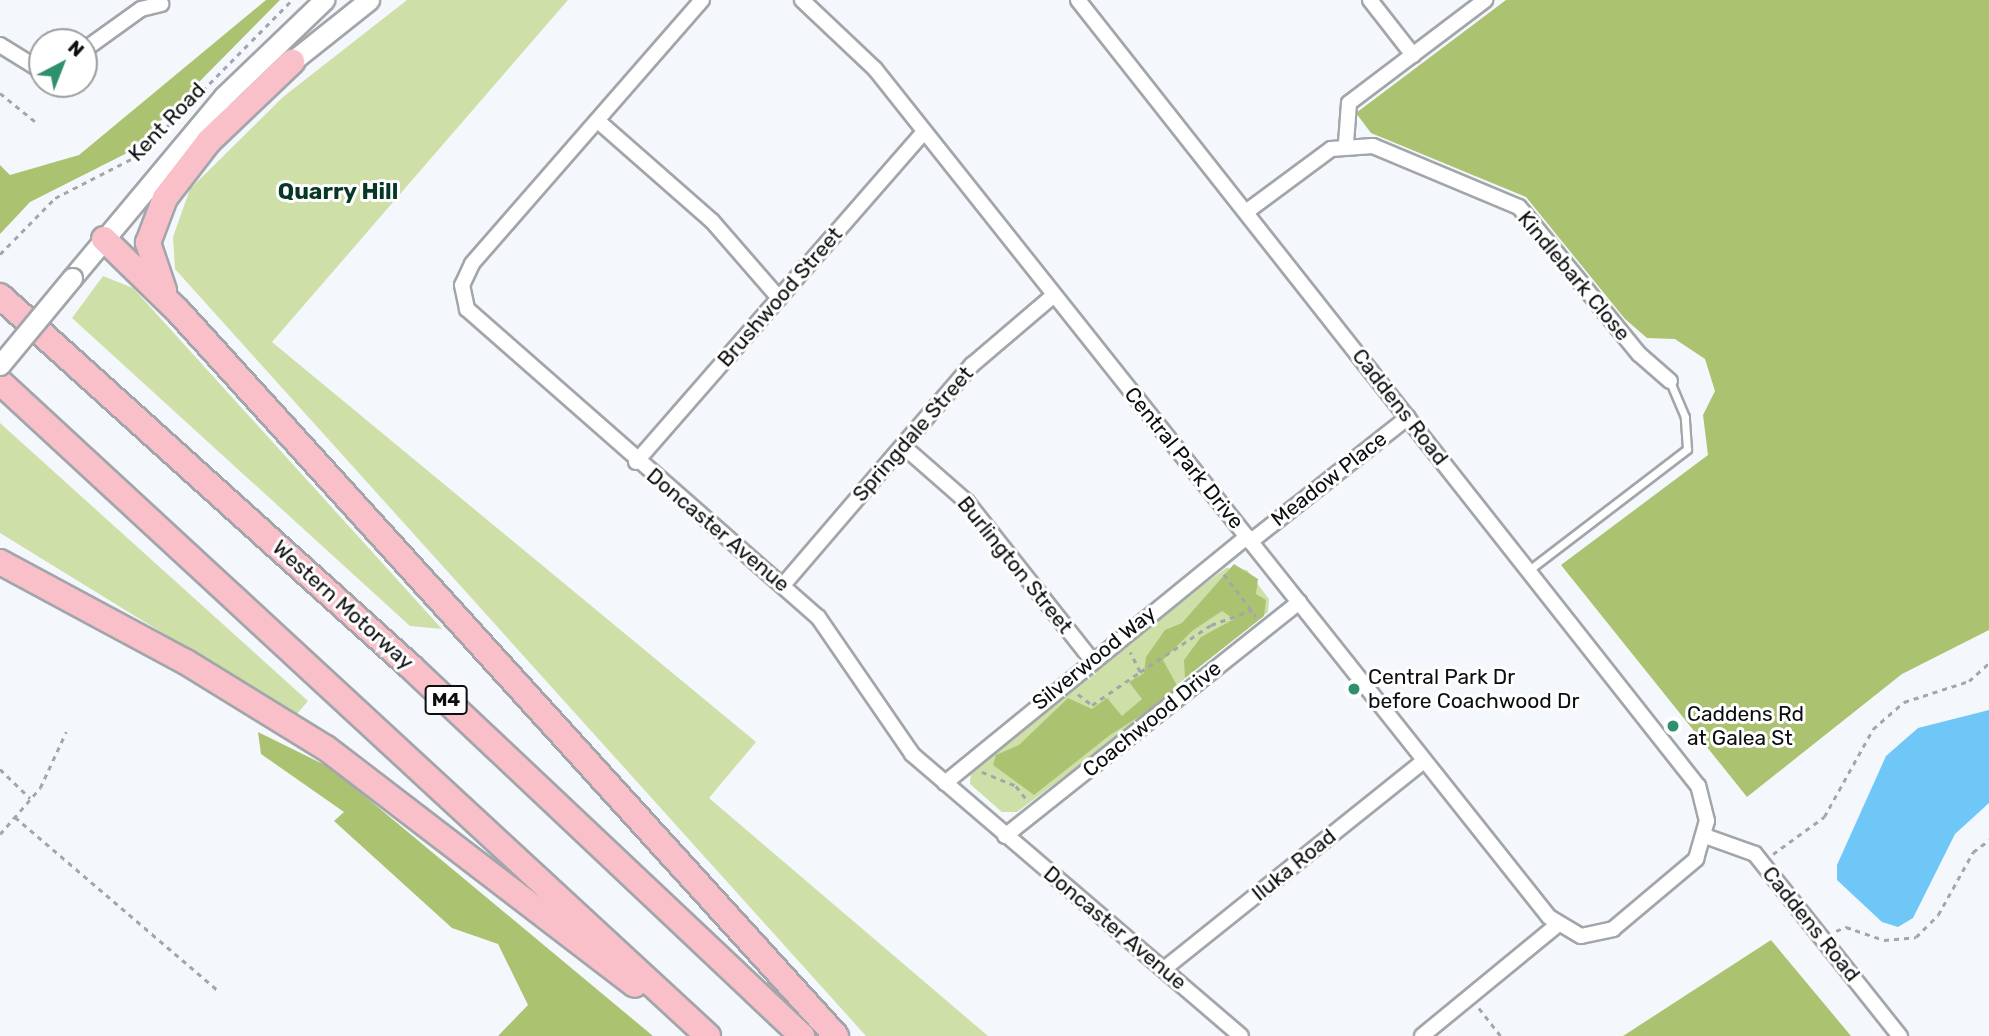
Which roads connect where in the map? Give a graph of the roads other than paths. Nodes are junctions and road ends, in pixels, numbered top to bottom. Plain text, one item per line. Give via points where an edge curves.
1 (324, 0) edge
2 (369, 0) edge
3 (702, 0) edge
4 (802, 0) edge
5 (1078, 0) edge
6 (1370, 0) edge
7 (1485, 0) edge
8 (161, 4) dead end
9 (98, 40) edge
10 (0, 45) edge
11 (1413, 55) junction
12 (28, 62) edge
13 (292, 62) junction
14 (597, 121) junction
15 (924, 132) junction
16 (1346, 143) junction
17 (178, 152) junction
18 (1246, 212) junction
19 (104, 239) junction
20 (1054, 295) junction
21 (0, 296) edge
22 (779, 298) junction
23 (178, 311) junction
24 (0, 365) edge
25 (1670, 381) joint
26 (0, 382) edge
27 (1408, 417) junction
28 (903, 446) junction
29 (636, 462) junction
30 (1249, 539) junction
31 (0, 562) edge
32 (1529, 570) junction
33 (784, 584) junction
34 (1299, 602) junction
35 (1092, 660) junction
36 (1424, 761) junction
37 (945, 783) junction
38 (1706, 828) junction
39 (1005, 836) junction
40 (1557, 925) junction
41 (1164, 969) junction
42 (703, 1036) edge
43 (708, 1036) edge
44 (802, 1036) edge
45 (836, 1036) edge
46 (1241, 1036) edge
47 (1422, 1036) edge
48 (1900, 1036) edge

1 - 17 main road, Kent Road via 257,61
2 - 13 main road, Kent Road
3 - 14 street, Doncaster Avenue
4 - 15 street, Central Park Drive via 859,50
5 - 18 street, Caddens Road
6 - 11 street
7 - 11 street
8 - 9 street via 141,9
10 - 12 street
11 - 16 street via 1349,103
13 - 17 main road, Kent Road
13 - 23 highway via 183,169 156,214 150,258
14 - 22 street via 712,221
14 - 29 street, Doncaster Avenue via 470,266 462,293 477,320
15 - 20 street, Central Park Drive
15 - 22 street, Brushwood Street
16 - 18 street
16 - 25 street, Kindlebark Close via 1373,146 1519,207 1639,354
17 - 19 main road, Kent Road
18 - 27 street, Caddens Road
19 - 23 highway
19 - 24 main road, Kent Road, bridge
20 - 28 street, Springdale Street via 983,353
20 - 30 street, Central Park Drive
21 - 44 highway, Western Motorway / M4 via 411,667
22 - 29 street, Brushwood Street
23 - 45 highway
25 - 32 lane via 1685,418 1687,449
26 - 43 highway
27 - 30 street, Meadow Place
27 - 32 street, Caddens Road
28 - 33 street, Springdale Street
28 - 35 street, Burlington Street via 967,502
29 - 33 street, Doncaster Avenue
30 - 34 street, Central Park Drive
30 - 35 street, Silverwood Way
31 - 42 highway via 186,662 326,748
32 - 38 street, Caddens Road via 1694,779
33 - 37 street, Doncaster Avenue via 839,641 899,740
34 - 36 street, Central Park Drive
34 - 39 street, Coachwood Drive
35 - 37 street, Silverwood Way
36 - 40 street, Central Park Drive
36 - 41 street, Iluka Road
37 - 39 street, Doncaster Avenue
38 - 40 street via 1688,869 1612,929 1585,936
38 - 48 street, Caddens Road via 1742,846 1762,863
39 - 41 street, Doncaster Avenue
40 - 47 street
41 - 46 street, Doncaster Avenue

